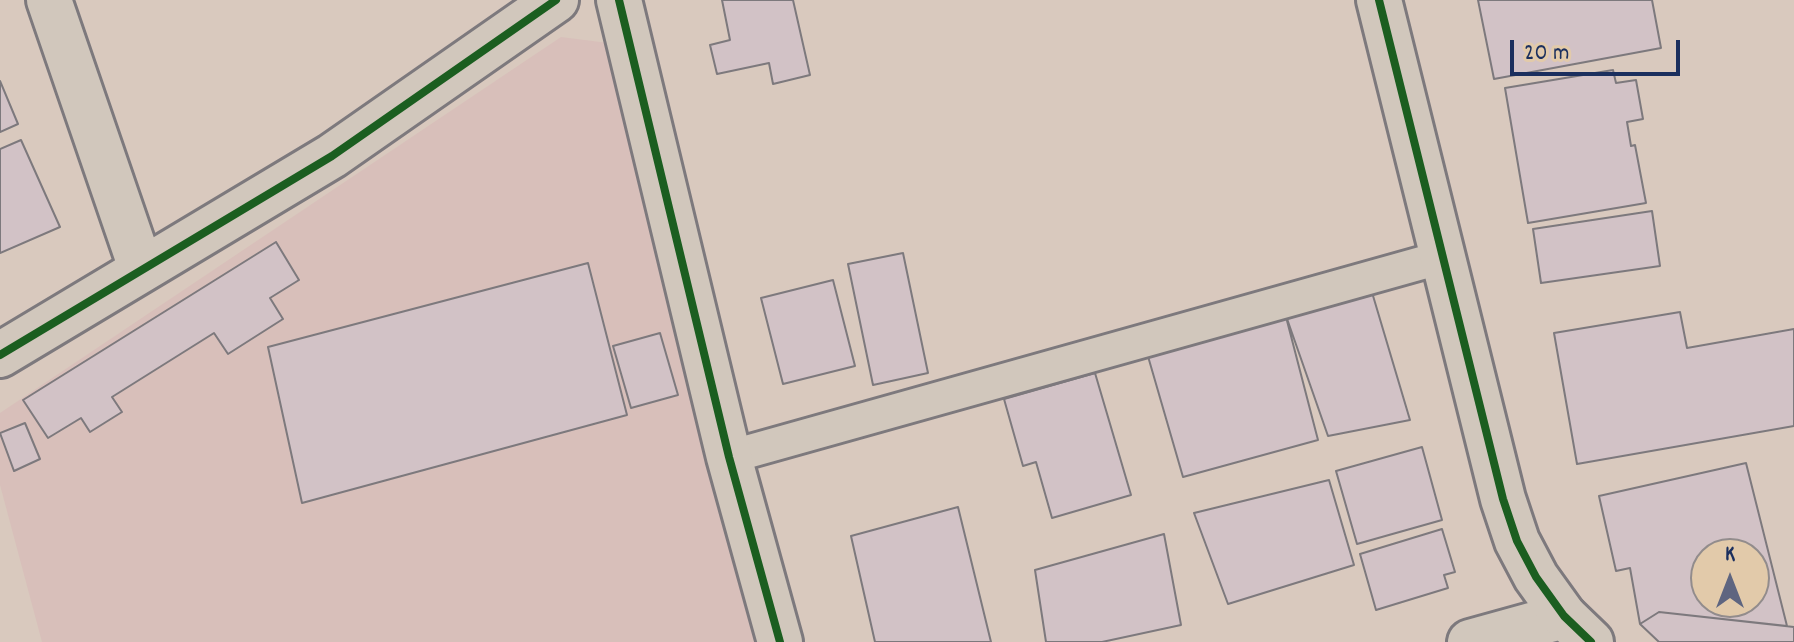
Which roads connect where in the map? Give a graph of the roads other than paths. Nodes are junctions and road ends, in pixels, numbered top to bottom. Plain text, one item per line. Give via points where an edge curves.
1 (49, 0) edge
2 (556, 0) edge
3 (619, 0) edge
4 (1379, 0) edge
5 (1443, 257) junction
6 (141, 268) junction
7 (0, 355) edge
8 (729, 457) junction
9 (1578, 629) edge
10 (780, 642) edge
11 (1470, 642) edge

1 - 6 street
2 - 6 street via 332,156
3 - 8 street
4 - 5 street
5 - 8 lane
5 - 9 street via 1517,541 1536,577
6 - 7 street
8 - 10 street
9 - 11 street

